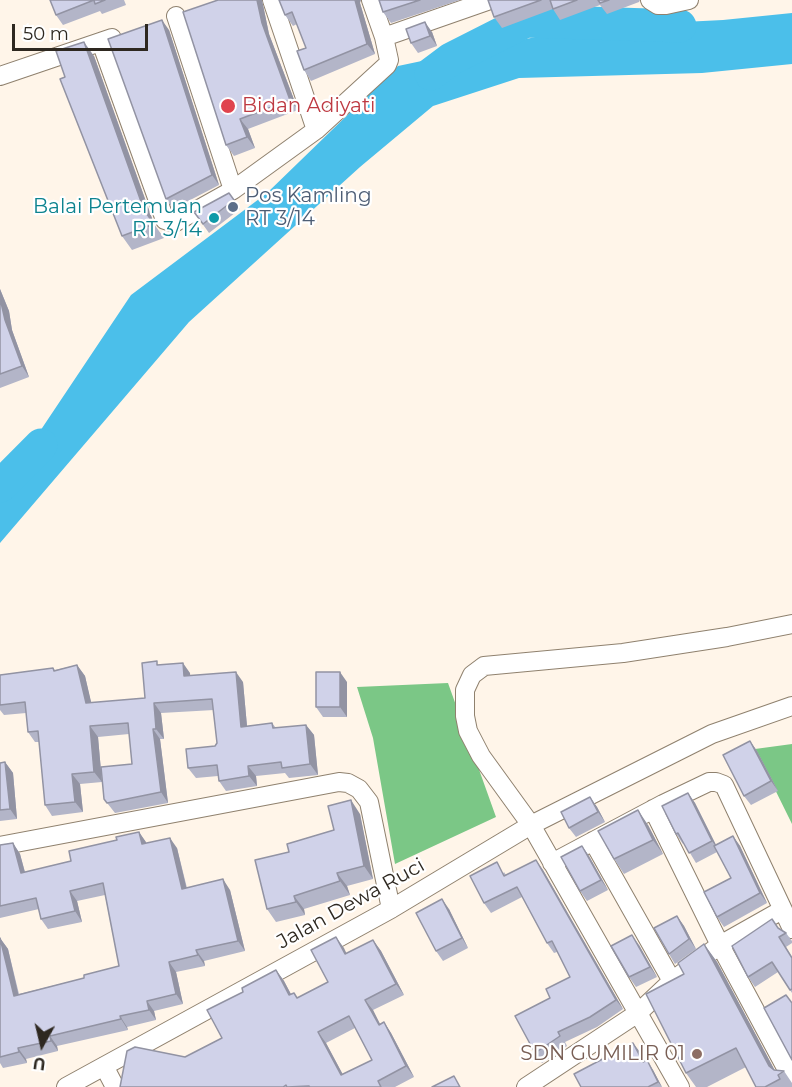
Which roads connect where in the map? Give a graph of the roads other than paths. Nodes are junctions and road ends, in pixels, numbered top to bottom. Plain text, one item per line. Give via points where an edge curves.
1 (272, 0) edge
2 (371, 0) edge
3 (490, 0) edge
4 (650, 0) edge
5 (689, 0) edge
6 (194, 10) edge
7 (176, 16) junction
8 (155, 23) edge
9 (133, 31) edge
10 (384, 37) junction
11 (101, 42) junction
12 (0, 76) edge
13 (316, 130) junction
14 (233, 190) junction
15 (792, 624) edge
16 (792, 706) edge
17 (653, 809) junction
18 (531, 825) junction
19 (592, 841) junction
20 (0, 846) edge
21 (552, 863) junction
22 (391, 909) junction
23 (782, 910) junction
24 (792, 929) edge
25 (720, 945) junction
26 (672, 981) junction
27 (638, 1013) junction
28 (104, 1066) junction
29 (792, 1079) edge
30 (66, 1087) edge
31 (115, 1087) edge
32 (525, 1087) edge
33 (680, 1087) edge

1 - 13 street
2 - 10 street
3 - 10 street
4 - 5 street via 666,5
6 - 7 street
7 - 8 street
7 - 14 street
9 - 11 street
10 - 13 street via 387,65
11 - 12 street
11 - 14 street via 165,220 179,221
13 - 14 street
15 - 18 street via 623,653 495,664 477,670 465,690 468,730 481,756
16 - 18 street, Jalan Dewa Ruci via 712,734
17 - 19 street
17 - 23 street via 709,782 724,785
17 - 25 street
18 - 21 street
18 - 22 street, Jalan Dewa Ruci
19 - 21 street
19 - 26 street
20 - 22 street via 348,783 369,802
21 - 27 street
22 - 28 street, Jalan Dewa Ruci
23 - 24 street
23 - 25 street
25 - 26 street
25 - 29 street
26 - 27 street
27 - 32 street
27 - 33 street
28 - 30 street, Jalan Dewa Ruci
28 - 31 street

